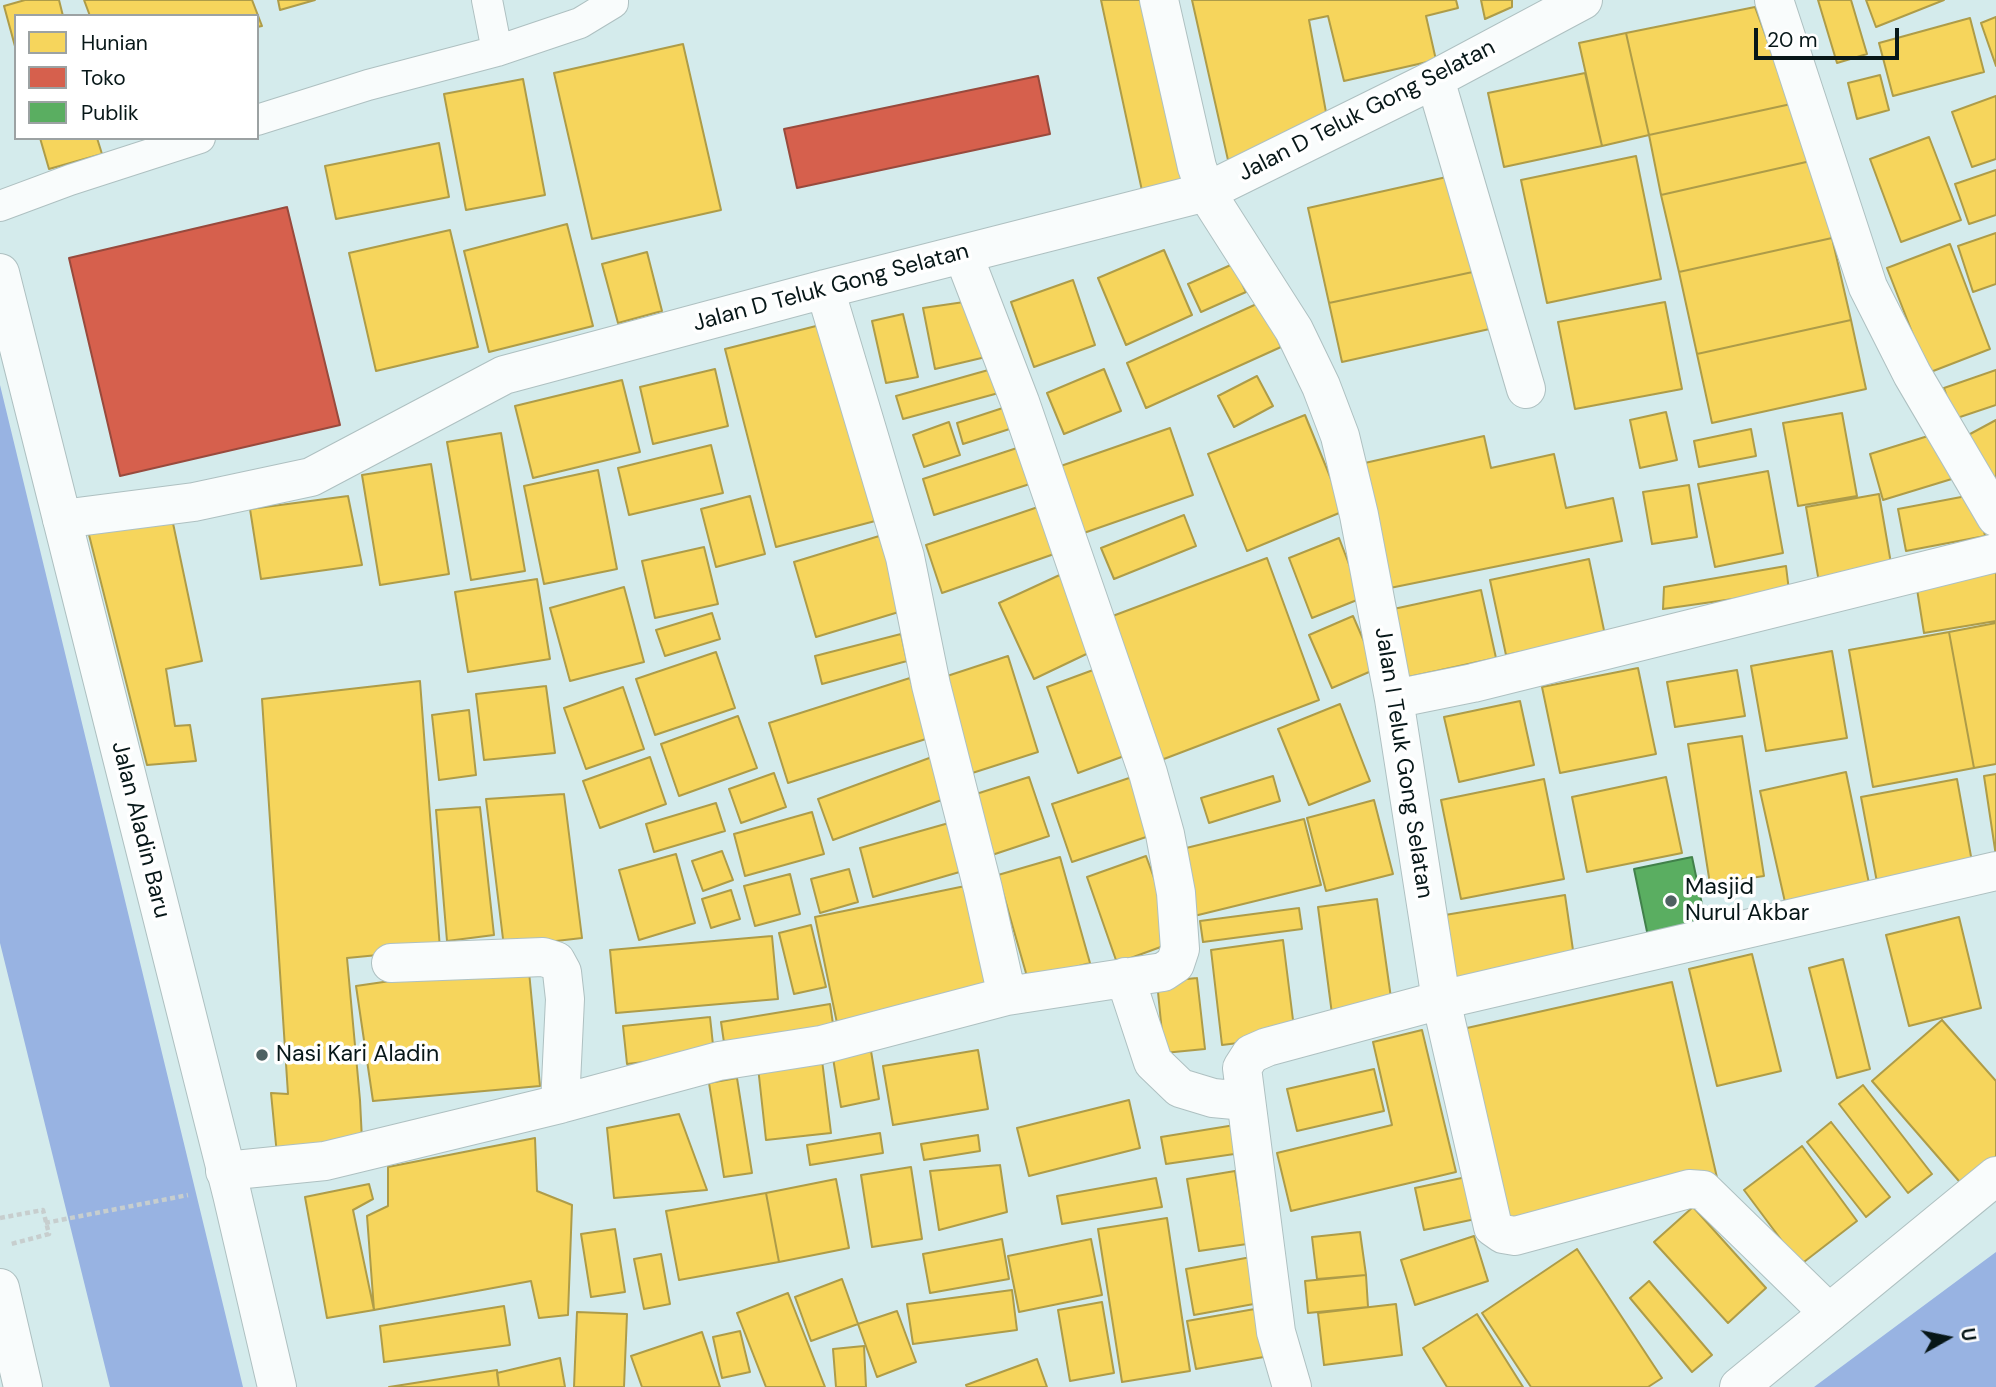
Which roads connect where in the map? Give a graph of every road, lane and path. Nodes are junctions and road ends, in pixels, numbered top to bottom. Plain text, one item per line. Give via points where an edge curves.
1 (487, 0) edge
2 (612, 0) edge
3 (1159, 0) edge
4 (1774, 0) edge
5 (1562, 5) edge
6 (497, 51) junction
7 (1435, 79) junction
8 (259, 119) edge
9 (194, 140) edge
10 (1206, 192) junction
11 (0, 206) edge
12 (963, 254) junction
13 (0, 273) edge
14 (825, 289) junction
15 (1526, 389) dead end
16 (1996, 517) edge
17 (62, 519) junction
18 (1996, 553) edge
19 (1394, 699) junction
20 (1996, 871) edge
21 (391, 963) dead end
22 (1125, 977) junction
23 (1007, 996) junction
24 (1441, 1000) junction
25 (1245, 1101) junction
26 (560, 1104) junction
27 (225, 1171) junction
28 (1996, 1175) edge
29 (190, 1195) dead end
30 (0, 1218) edge
31 (46, 1223) junction
32 (0, 1247) edge
33 (0, 1288) edge
34 (1829, 1313) junction
35 (23, 1387) edge
36 (277, 1387) edge
37 (1292, 1387) edge
38 (1739, 1387) edge

1 - 6 lane
2 - 6 lane via 613,4 580,23
3 - 10 street, Jalan I Teluk Gong Selatan
4 - 16 street via 1868,287 1912,374
5 - 7 street, Jalan D Teluk Gong Selatan
6 - 8 lane
7 - 10 street, Jalan D Teluk Gong Selatan
7 - 15 street
9 - 11 lane
10 - 12 street, Jalan D Teluk Gong Selatan
10 - 19 street, Jalan I Teluk Gong Selatan via 1294,330 1340,436
12 - 14 street, Jalan D Teluk Gong Selatan
12 - 22 street via 1077,563 1165,834 1176,893 1178,957 1163,972
13 - 17 street, Jalan Aladin Baru
14 - 17 street, Jalan D Teluk Gong Selatan via 504,376 311,477 194,502
14 - 23 street via 905,557 931,685
17 - 27 street, Jalan Aladin Baru
18 - 19 street
19 - 24 street, Jalan I Teluk Gong Selatan
20 - 24 street
21 - 26 street via 543,957 556,961 565,999
22 - 23 street
22 - 25 street via 1153,1062 1180,1088
23 - 26 street via 821,1045 719,1061
24 - 25 street via 1251,1054 1242,1068
24 - 34 street, Jalan I Teluk Gong Selatan via 1493,1227 1515,1236 1689,1189 1703,1190
25 - 37 street via 1276,1332
26 - 27 street via 325,1161
27 - 36 street, Jalan Aladin Baru
28 - 34 street
29 - 31 path
30 - 31 path via 43,1210
31 - 32 path via 49,1234
33 - 35 street
34 - 38 street

